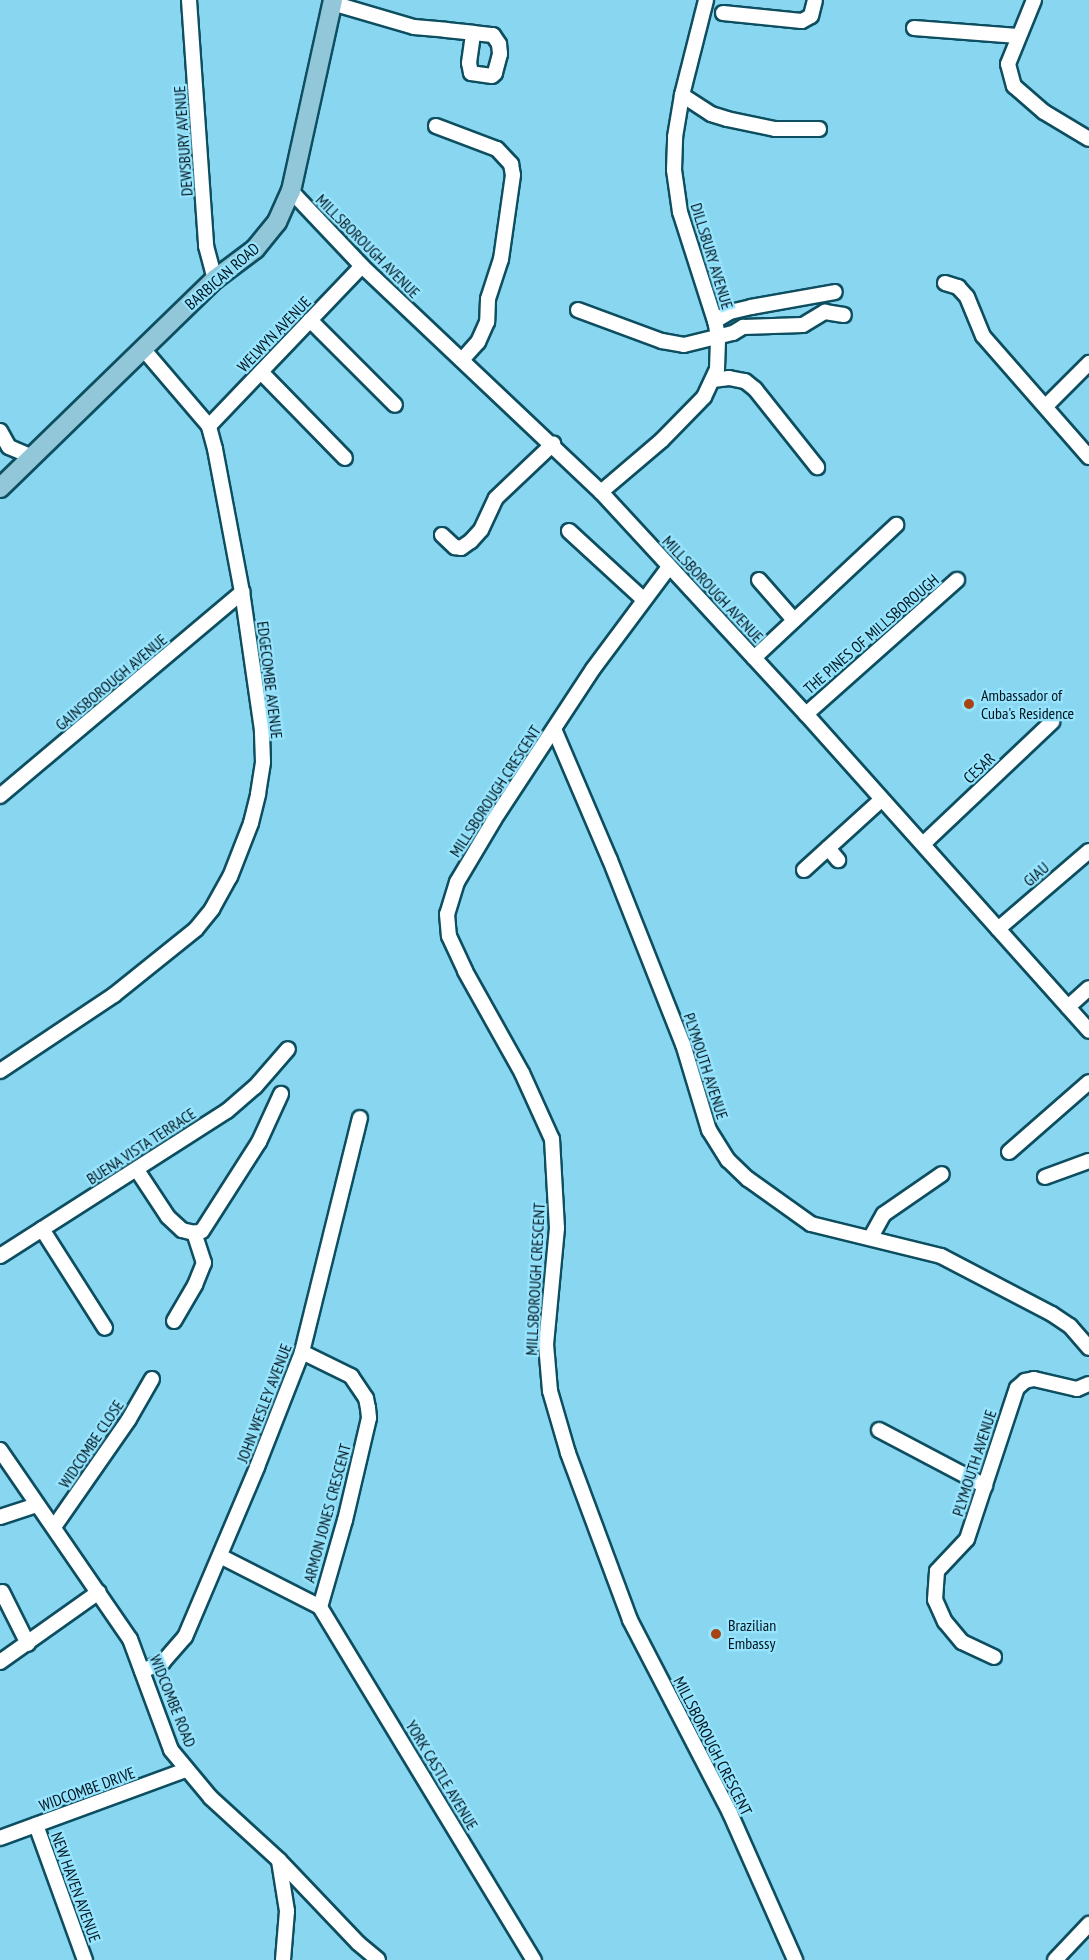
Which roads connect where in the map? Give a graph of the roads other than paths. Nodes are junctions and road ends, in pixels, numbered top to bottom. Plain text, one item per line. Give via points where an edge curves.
1 (189, 0) edge
2 (706, 0) edge
3 (815, 0) edge
4 (1034, 0) edge
5 (333, 1) edge
6 (723, 14) dead end
7 (914, 28) dead end
8 (473, 33) dead end
9 (1018, 36) junction
10 (682, 95) junction
11 (436, 126) dead end
12 (819, 129) dead end
13 (1089, 139) edge
14 (291, 190) junction
15 (362, 266) junction
16 (215, 279) junction
17 (945, 283) dead end
18 (835, 292) dead end
19 (578, 310) dead end
20 (844, 315) dead end
21 (310, 320) junction
22 (715, 321) junction
23 (718, 336) junction
24 (144, 350) junction
25 (462, 360) junction
26 (1089, 363) edge
27 (261, 372) junction
28 (713, 380) junction
29 (395, 405) dead end
30 (1046, 406) junction
31 (209, 426) junction
32 (0, 430) edge
33 (553, 444) junction
34 (33, 456) junction
35 (1089, 457) edge
36 (345, 458) dead end
37 (817, 467) dead end
38 (0, 488) edge
39 (601, 492) junction
40 (896, 525) dead end
41 (569, 531) dead end
42 (442, 536) dead end
43 (669, 567) junction
44 (759, 580) dead end
45 (957, 580) dead end
46 (242, 592) junction
47 (644, 599) junction
48 (794, 620) junction
49 (754, 658) junction
50 (806, 714) junction
51 (1052, 722) dead end
52 (554, 729) junction
53 (0, 796) edge
54 (882, 799) junction
55 (925, 842) junction
56 (1089, 851) edge
57 (823, 857) junction
58 (838, 860) dead end
59 (804, 870) dead end
60 (1002, 926) junction
61 (1089, 988) edge
62 (1068, 1007) junction
63 (1089, 1031) edge
64 (288, 1049) dead end
65 (0, 1071) edge
66 (1089, 1082) edge
67 (281, 1094) dead end
68 (360, 1118) dead end
69 (1009, 1152) dead end
70 (1089, 1161) edge
71 (137, 1170) junction
72 (942, 1174) dead end
73 (1045, 1177) dead end
74 (42, 1229) junction
75 (194, 1233) junction
76 (871, 1237) junction
77 (0, 1256) edge
78 (174, 1321) dead end
79 (105, 1328) dead end
80 (1089, 1348) edge
81 (302, 1352) junction
82 (153, 1379) dead end
83 (1089, 1384) edge
84 (879, 1430) dead end
85 (0, 1450) edge
86 (985, 1486) junction
87 (38, 1505) junction
88 (0, 1517) edge
89 (54, 1527) junction
90 (220, 1556) junction
91 (2, 1592) dead end
92 (99, 1592) junction
93 (320, 1607) junction
94 (28, 1644) junction
95 (994, 1657) dead end
96 (0, 1662) edge
97 (142, 1671) junction
98 (186, 1770) junction
99 (36, 1825) junction
100 (0, 1838) edge
101 (279, 1860) junction
102 (1089, 1924) edge
103 (85, 1960) edge
104 (283, 1960) edge
105 (378, 1960) edge
106 (534, 1960) edge
107 (795, 1960) edge
108 (1055, 1960) edge

1 - 16 street, DEWSBURY AVENUE via 206,246
2 - 10 street, DILLSBURY AVENUE
3 - 6 street via 811,16 802,21
4 - 9 street
5 - 8 street via 414,27
5 - 14 main road, BARBICAN ROAD
7 - 9 street
9 - 13 street via 1008,64 1014,86 1044,112
10 - 12 street via 711,114 727,119 775,129
10 - 22 street, DILLSBURY AVENUE via 674,170 680,212
11 - 25 street via 497,149 512,164 501,259 489,292 487,322 478,342
14 - 15 street, MILLSBOROUGH AVENUE
14 - 16 main road, BARBICAN ROAD via 268,235
15 - 21 street, WELWYN AVENUE
15 - 25 street, MILLSBOROUGH AVENUE
16 - 24 main road, BARBICAN ROAD
17 - 30 street via 958,287 967,297 983,336
18 - 22 street via 730,312
19 - 23 street via 662,341 696,344
20 - 23 street via 825,312 803,325 753,326
21 - 27 street, WELWYN AVENUE
21 - 29 street
22 - 23 street, DILLSBURY AVENUE
23 - 28 street, DILLSBURY AVENUE
24 - 31 street, EDGECOMBE AVENUE
24 - 34 main road, BARBICAN ROAD
25 - 33 street, MILLSBOROUGH AVENUE
26 - 30 street
27 - 31 street, WELWYN AVENUE
27 - 36 street
28 - 37 street via 745,381 755,389
28 - 39 street, DILLSBURY AVENUE via 704,397 662,441
30 - 35 street
31 - 46 street, EDGECOMBE AVENUE
32 - 34 street via 9,447
33 - 39 street, MILLSBOROUGH AVENUE
33 - 42 street via 496,498 471,542 455,547
34 - 38 main road, BARBICAN ROAD
39 - 43 street, MILLSBOROUGH AVENUE
40 - 48 street
41 - 47 street
43 - 47 street, MILLSBOROUGH CRESCENT
43 - 49 street, MILLSBOROUGH AVENUE
44 - 48 street
45 - 50 street, THE PINES OF MILLSBOROUGH
46 - 53 street, GAINSBOROUGH AVENUE
46 - 65 street, EDGECOMBE AVENUE via 262,730 262,762 251,823 230,877 212,909 174,949 114,995
47 - 52 street, MILLSBOROUGH CRESCENT
48 - 49 street
49 - 50 street, MILLSBOROUGH AVENUE
50 - 54 street, MILLSBOROUGH AVENUE
51 - 55 street, CESAR
52 - 76 street, PLYMOUTH AVENUE via 683,1044 700,1107 717,1145 748,1179 812,1224
52 - 107 street, MILLSBOROUGH CRESCENT via 457,882 447,914 449,936 522,1073 552,1139 557,1228 546,1344 550,1391 568,1453 630,1620 730,1814
54 - 55 street, MILLSBOROUGH AVENUE
54 - 57 street
55 - 60 street, MILLSBOROUGH AVENUE
56 - 60 street, GIAU
57 - 58 street
57 - 59 street
60 - 62 street, MILLSBOROUGH AVENUE
61 - 62 street
62 - 63 street, MILLSBOROUGH AVENUE
64 - 71 street, BUENA VISTA TERRACE via 243,1098
66 - 69 street
67 - 75 street via 260,1142 229,1192 202,1231
68 - 81 street, JOHN WESLEY AVENUE
70 - 73 street
71 - 74 street, BUENA VISTA TERRACE
71 - 75 street via 168,1217 182,1230
72 - 76 street via 884,1214
74 - 77 street, BUENA VISTA TERRACE
74 - 79 street
75 - 78 street via 204,1263
76 - 80 street, PLYMOUTH AVENUE via 941,1256 1052,1314 1070,1326
81 - 90 street, JOHN WESLEY AVENUE
81 - 93 street, ARMON JONES CRESCENT via 351,1376 366,1398 369,1418
82 - 89 street, WIDCOMBE CLOSE
83 - 86 street, PLYMOUTH AVENUE via 1077,1389 1034,1379 1017,1388
84 - 86 street
85 - 87 street, WIDCOMBE ROAD
86 - 95 street, PLYMOUTH AVENUE via 967,1539 937,1570 935,1600 953,1634 972,1649
87 - 88 street
87 - 89 street, WIDCOMBE ROAD
89 - 92 street, WIDCOMBE ROAD
90 - 93 street, ARMON JONES CRESCENT
90 - 97 street, JOHN WESLEY AVENUE via 185,1637 163,1662
91 - 94 street
92 - 94 street
92 - 97 street, WIDCOMBE ROAD via 130,1639
93 - 106 street, YORK CASTLE AVENUE
94 - 96 street
97 - 98 street, WIDCOMBE ROAD via 171,1750
98 - 99 street, WIDCOMBE DRIVE
98 - 101 street, WIDCOMBE ROAD
99 - 100 street, WIDCOMBE DRIVE
99 - 103 street, NEW HAVEN AVENUE
101 - 104 street via 287,1911
101 - 105 street, WIDCOMBE ROAD
102 - 108 street

